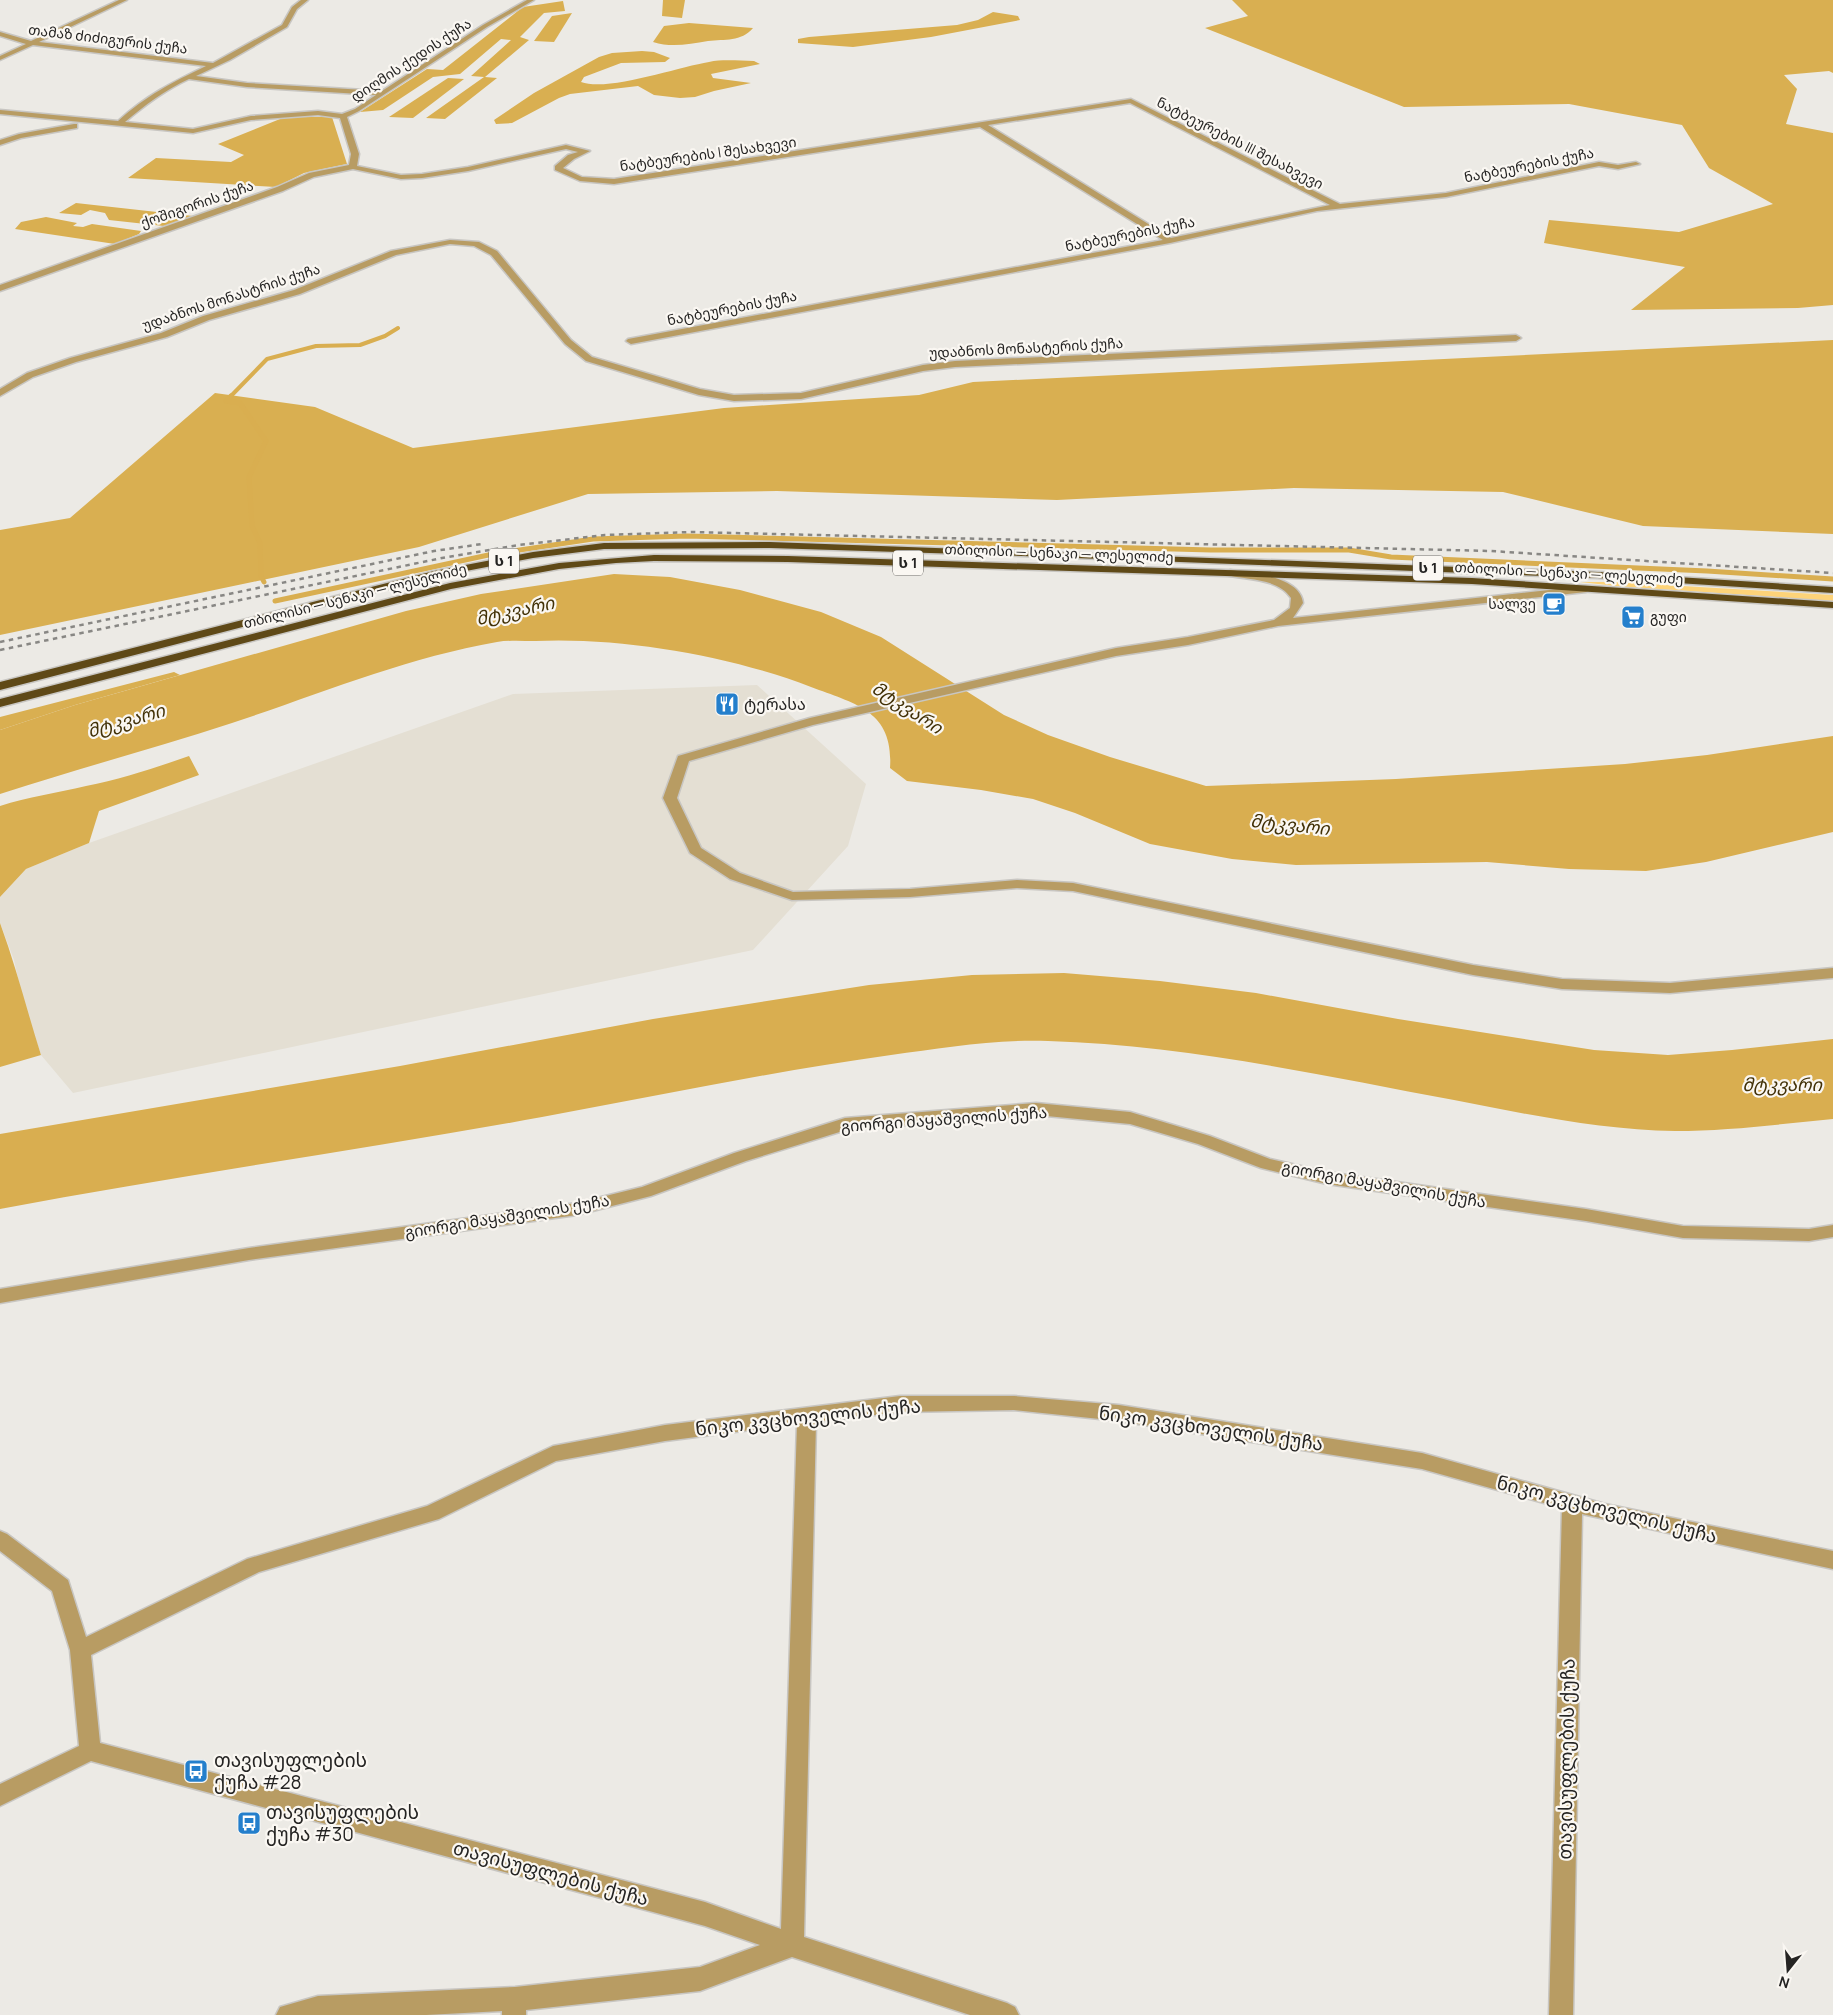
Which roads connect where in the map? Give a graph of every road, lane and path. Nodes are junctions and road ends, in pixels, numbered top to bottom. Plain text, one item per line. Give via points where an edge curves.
1 (124, 0) edge
2 (305, 0) edge
3 (531, 0) edge
4 (0, 34) edge
5 (31, 43) junction
6 (0, 58) edge
7 (212, 65) junction
8 (187, 77) junction
9 (383, 93) junction
10 (1131, 101) joint
11 (0, 112) edge
12 (343, 116) junction
13 (103, 123) junction
14 (120, 124) junction
15 (982, 125) junction
16 (0, 143) edge
17 (1636, 164) dead end
18 (353, 167) junction
19 (1337, 206) junction
20 (1170, 241) junction
21 (0, 288) edge
22 (537, 307) joint
23 (1516, 338) dead end
24 (631, 341) dead end
25 (0, 394) edge
26 (1229, 573) junction
27 (1590, 588) junction
28 (1833, 590) edge
29 (1833, 605) edge
30 (1278, 623) junction
31 (0, 686) edge
32 (0, 703) edge
33 (1833, 974) edge
34 (1833, 1231) edge
35 (0, 1296) edge
36 (807, 1415) junction
37 (1572, 1504) junction
38 (0, 1540) edge
39 (1833, 1560) edge
40 (80, 1650) junction
41 (90, 1751) junction
42 (0, 1794) edge
43 (792, 1945) junction
44 (515, 2007) edge
45 (288, 2015) edge
46 (1007, 2015) edge
47 (1561, 2015) edge

1 - 5 street
2 - 7 street via 294,8 285,26
3 - 9 street, დიღმის ქედის ქუჩა
4 - 5 street, თამაზ ძიძიგურის ქუჩა
5 - 6 street
5 - 7 street, თამაზ ძიძიგურის ქუჩა
7 - 8 street
8 - 9 street via 247,85
8 - 14 street via 143,103
9 - 12 street, დიღმის ქედის ქუჩა
10 - 15 street, ნატბეურების I შესახვევი
10 - 19 street, ნატბეურების III შესახვევი
11 - 13 street, დიღმის ქედის ქუჩა
12 - 14 street, დიღმის ქედის ქუჩა via 290,114 232,121 193,131
12 - 18 street via 355,154
13 - 14 street, დიღმის ქედის ქუჩა
13 - 16 street via 42,131
15 - 18 street, ნატბეურების I შესახვევი via 591,183 569,176 558,168 571,157 586,151 566,147 468,170 422,176 401,177
15 - 20 street
17 - 19 street, ნატბეურების ქუჩა via 1618,167 1599,164 1446,195
18 - 21 street, ქოშიგორის ქუჩა via 312,175
19 - 20 street, ნატბეურების ქუჩა
20 - 24 street, ნატბეურების ქუჩა
22 - 23 street, უდაბნოს მონასტერის ქუჩა via 568,342 589,359 699,392 734,398 801,396 955,364
22 - 25 street, უდაბნოს მონასტრის ქუჩა via 494,253 476,244 450,242 394,253 298,292 73,360 30,375
26 - 27 highway, თბილისი — სენაკი — ლესელიძე / ს 1
26 - 30 street via 1281,584 1296,596 1298,601 1292,615
26 - 32 highway, თბილისი — სენაკი — ლესელიძე / ს 1 via 769,558 654,558 585,563 450,586
27 - 29 highway, თბილისი — სენაკი — ლესელიძე / ს 1
27 - 30 street
28 - 31 highway, თბილისი — სენაკი — ლესელიძე / ს 1 via 1598,575 1013,553 770,545 604,546 434,574
30 - 33 street via 1116,652 810,722 683,759 670,798 695,850 735,876 792,896 910,894 1017,884 1073,887 1473,970 1562,984 1670,988
34 - 35 street, გიორგი მაყაშვილის ქუჩა via 1809,1235 1683,1232 1327,1178 1268,1164 1204,1140 1130,1118 1036,1109 845,1124 645,1192 577,1209 249,1254
36 - 37 street, ნიკო კვცხოველის ქუჩა via 900,1404 1014,1404 1119,1413 1422,1461
36 - 40 street, ნიკო კვცხოველის ქუჩა via 665,1433 554,1454 432,1513 254,1565
36 - 43 street
37 - 39 street, ნიკო კვცხოველის ქუჩა
37 - 47 street, თავისუფლების ქუჩა
38 - 40 street via 60,1586
40 - 41 street
41 - 42 street
41 - 43 street, თავისუფლების ქუჩა via 705,1914
43 - 44 street via 700,1979
43 - 46 street, თავისუფლების ქუჩა
44 - 45 street via 318,2008

